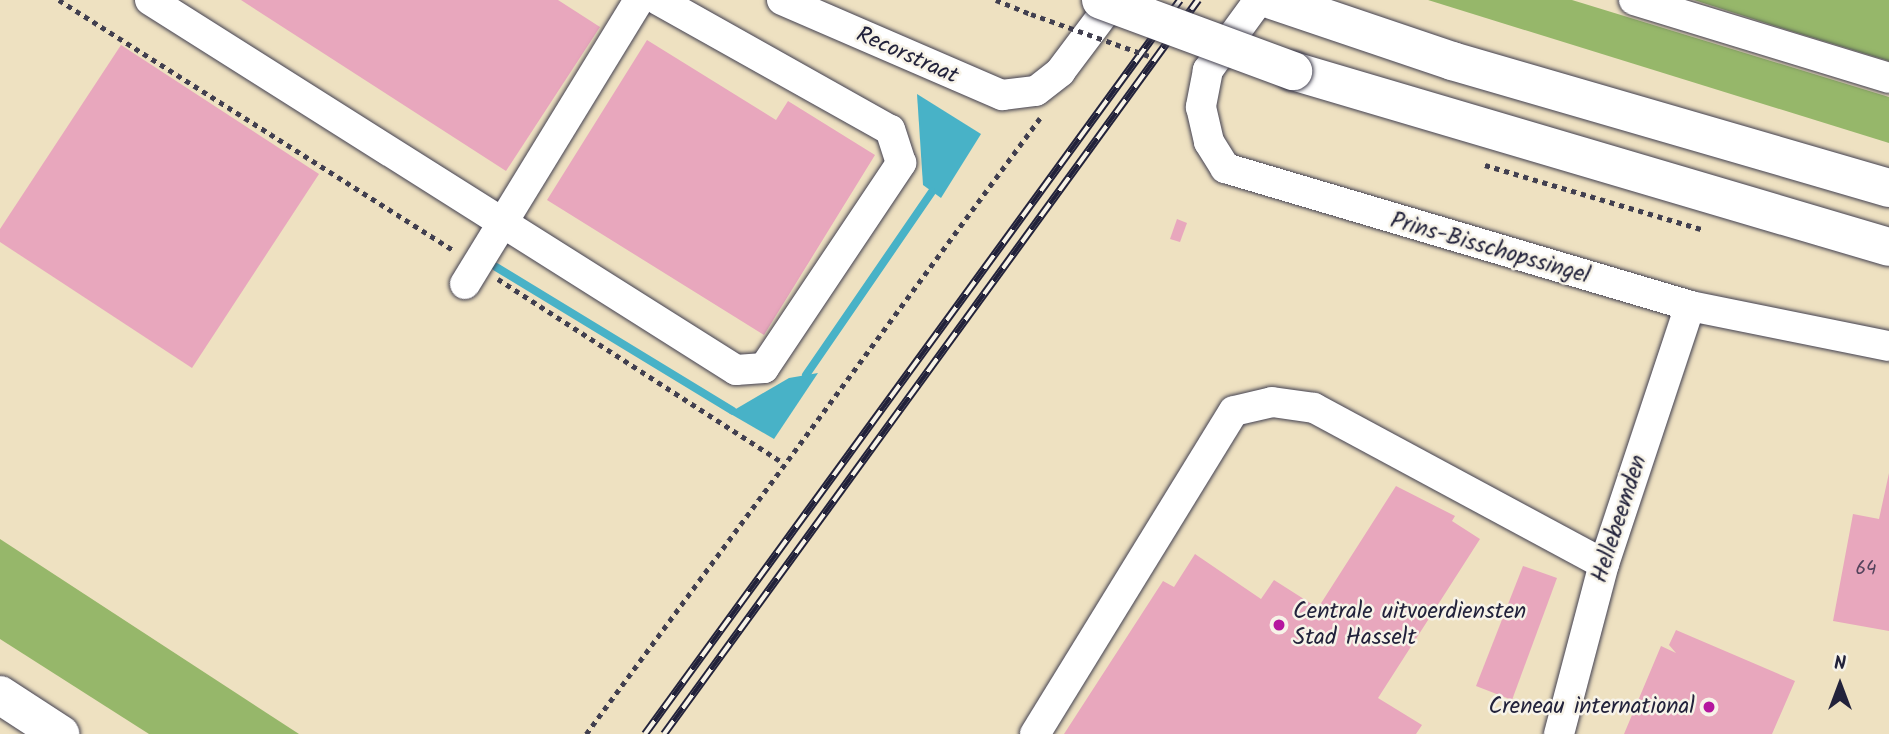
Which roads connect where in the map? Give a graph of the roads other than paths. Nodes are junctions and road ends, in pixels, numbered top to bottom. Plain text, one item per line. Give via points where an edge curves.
1 (150, 0) edge
2 (639, 0) edge
3 (658, 0) edge
4 (782, 0) edge
5 (1101, 0) edge
6 (1114, 0) edge
7 (1259, 0) edge
8 (1272, 0) edge
9 (1634, 0) edge
10 (1889, 78) edge
11 (1889, 188) edge
12 (503, 226) junction
13 (1889, 247) edge
14 (471, 275) road end
15 (1690, 306) junction
16 (1889, 346) edge
17 (1604, 564) junction
18 (0, 695) edge
19 (60, 734) edge
20 (1035, 734) edge
21 (1559, 734) edge

1 - 12 street
2 - 12 street
3 - 12 street via 890,130 901,163 789,337 764,368 736,370
4 - 6 street, Recorstraat via 992,94 1040,102
5 - 13 highway, bridge via 1293,71
7 - 15 street, Prins-Bisschopssingel via 1208,70 1201,107 1209,142 1225,168
8 - 11 highway
9 - 10 street
12 - 14 street
15 - 16 street, Prins-Bisschopssingel
15 - 17 street, Hellebeemden
17 - 20 street via 1314,408 1272,402 1234,411
17 - 21 street, Hellebeemden
18 - 19 highway

